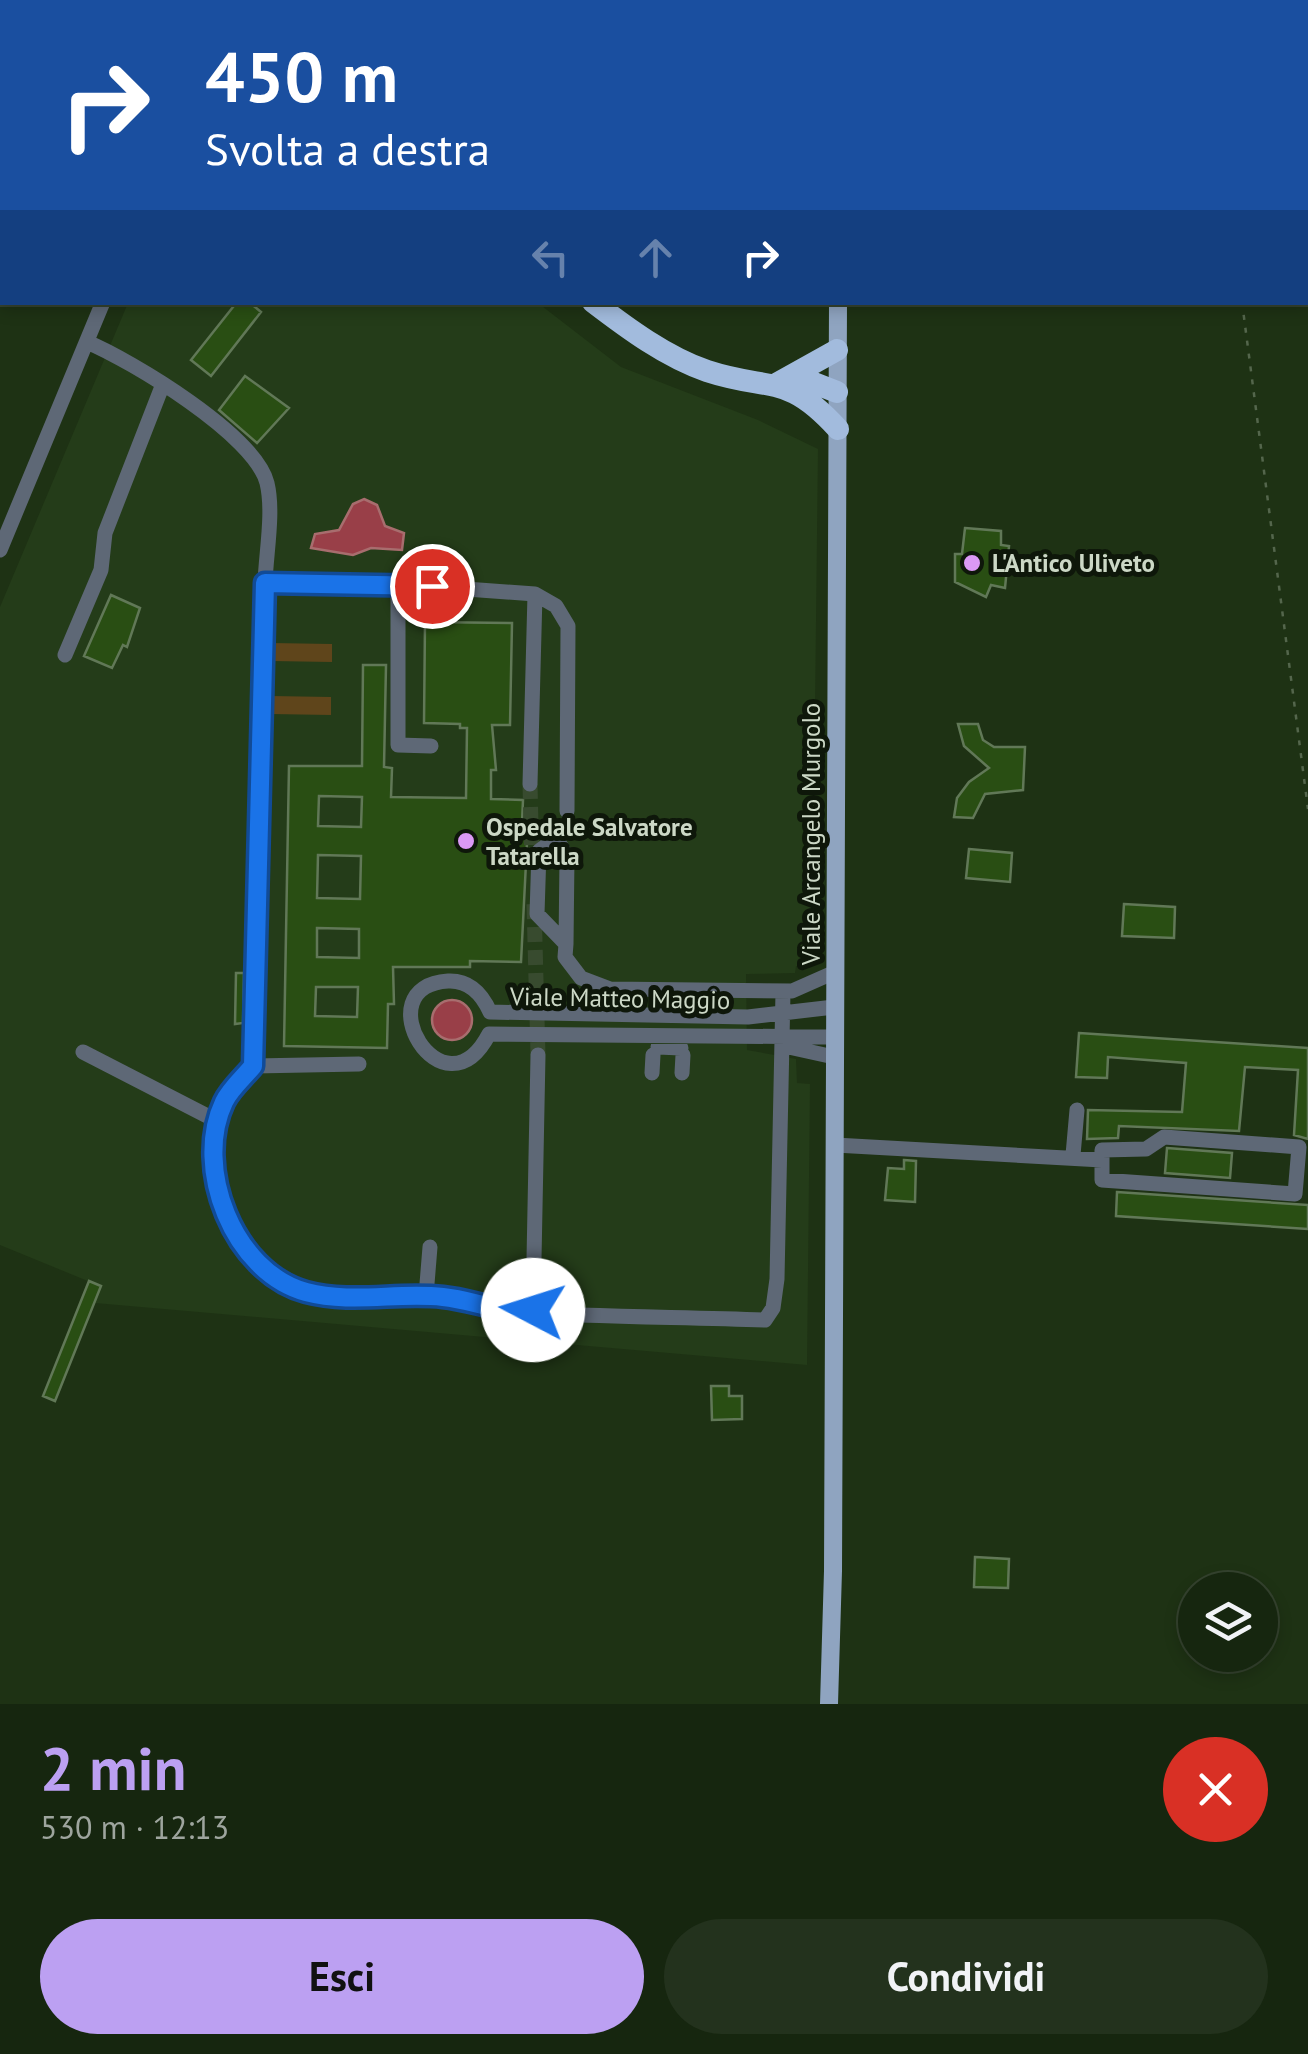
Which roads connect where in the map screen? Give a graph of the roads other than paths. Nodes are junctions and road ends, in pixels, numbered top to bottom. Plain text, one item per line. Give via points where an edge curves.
1 (102, 305) edge
2 (838, 305) edge
3 (605, 307) edge
4 (87, 342) junction
5 (838, 350) junction
6 (786, 380) junction
7 (163, 384) junction
8 (837, 392) junction
9 (810, 400) junction
10 (838, 429) junction
11 (0, 550) edge
12 (265, 583) junction
13 (398, 584) junction
14 (535, 594) junction
15 (66, 654) dead end
16 (431, 746) dead end
17 (530, 784) tunnel mouth
18 (567, 812) dead end
19 (566, 944) junction
20 (835, 972) junction
21 (783, 992) junction
22 (834, 1007) junction
23 (784, 1017) junction
24 (491, 1020) dead end
25 (748, 1025) dead end
26 (663, 1040) junction
27 (784, 1041) junction
28 (834, 1047) junction
29 (82, 1052) dead end
30 (538, 1056) tunnel mouth
31 (358, 1064) dead end
32 (253, 1066) junction
33 (652, 1073) dead end
34 (682, 1073) dead end
35 (1077, 1110) dead end
36 (219, 1122) junction
37 (835, 1145) junction
38 (1072, 1155) junction
39 (1102, 1160) junction
40 (430, 1247) dead end
41 (426, 1296) junction
42 (533, 1310) junction
43 (828, 1704) edge

1 - 4 street
2 - 5 main road, Viale Arcangelo Murgolo
3 - 6 highway via 672,356 707,371
4 - 7 street
4 - 11 street
5 - 6 highway
5 - 8 main road, Viale Arcangelo Murgolo
6 - 8 highway
6 - 9 highway
7 - 12 street via 260,465 268,486
7 - 15 street via 105,534 102,570
8 - 9 highway
8 - 10 main road, Viale Arcangelo Murgolo
9 - 10 highway
10 - 20 main road, Viale Arcangelo Murgolo
12 - 13 street
12 - 32 street
13 - 14 street
13 - 16 street via 398,745
14 - 17 street
14 - 18 street via 556,606 568,626
19 - 19 street via 567,856 561,846 547,844 539,851 537,914
19 - 21 street via 566,958 581,978 610,989
20 - 21 street
20 - 22 main road, Viale Arcangelo Murgolo
21 - 23 street
22 - 23 street
22 - 28 main road, Viale Arcangelo Murgolo
23 - 26 street via 490,1012 475,989 450,981 424,990 410,1013 422,1051 446,1062 472,1056 489,1034
23 - 27 street
24 - 26 street, Viale Matteo Maggio
25 - 26 street, Viale Matteo Maggio
26 - 27 street
26 - 33 street
26 - 34 street via 682,1051
27 - 28 street
27 - 42 street via 777,1280 765,1320
28 - 37 main road, Viale Arcangelo Murgolo
29 - 36 street
30 - 42 street
31 - 32 street
32 - 36 street via 224,1101
35 - 38 street
36 - 41 street via 213,1150 220,1197 238,1240 274,1275 303,1291
37 - 38 street
37 - 43 main road, Viale Arcangelo Murgolo
38 - 39 street
39 - 39 street via 1102,1180 1296,1194 1299,1147 1164,1137 1146,1149 1102,1150
40 - 41 street
41 - 42 street

